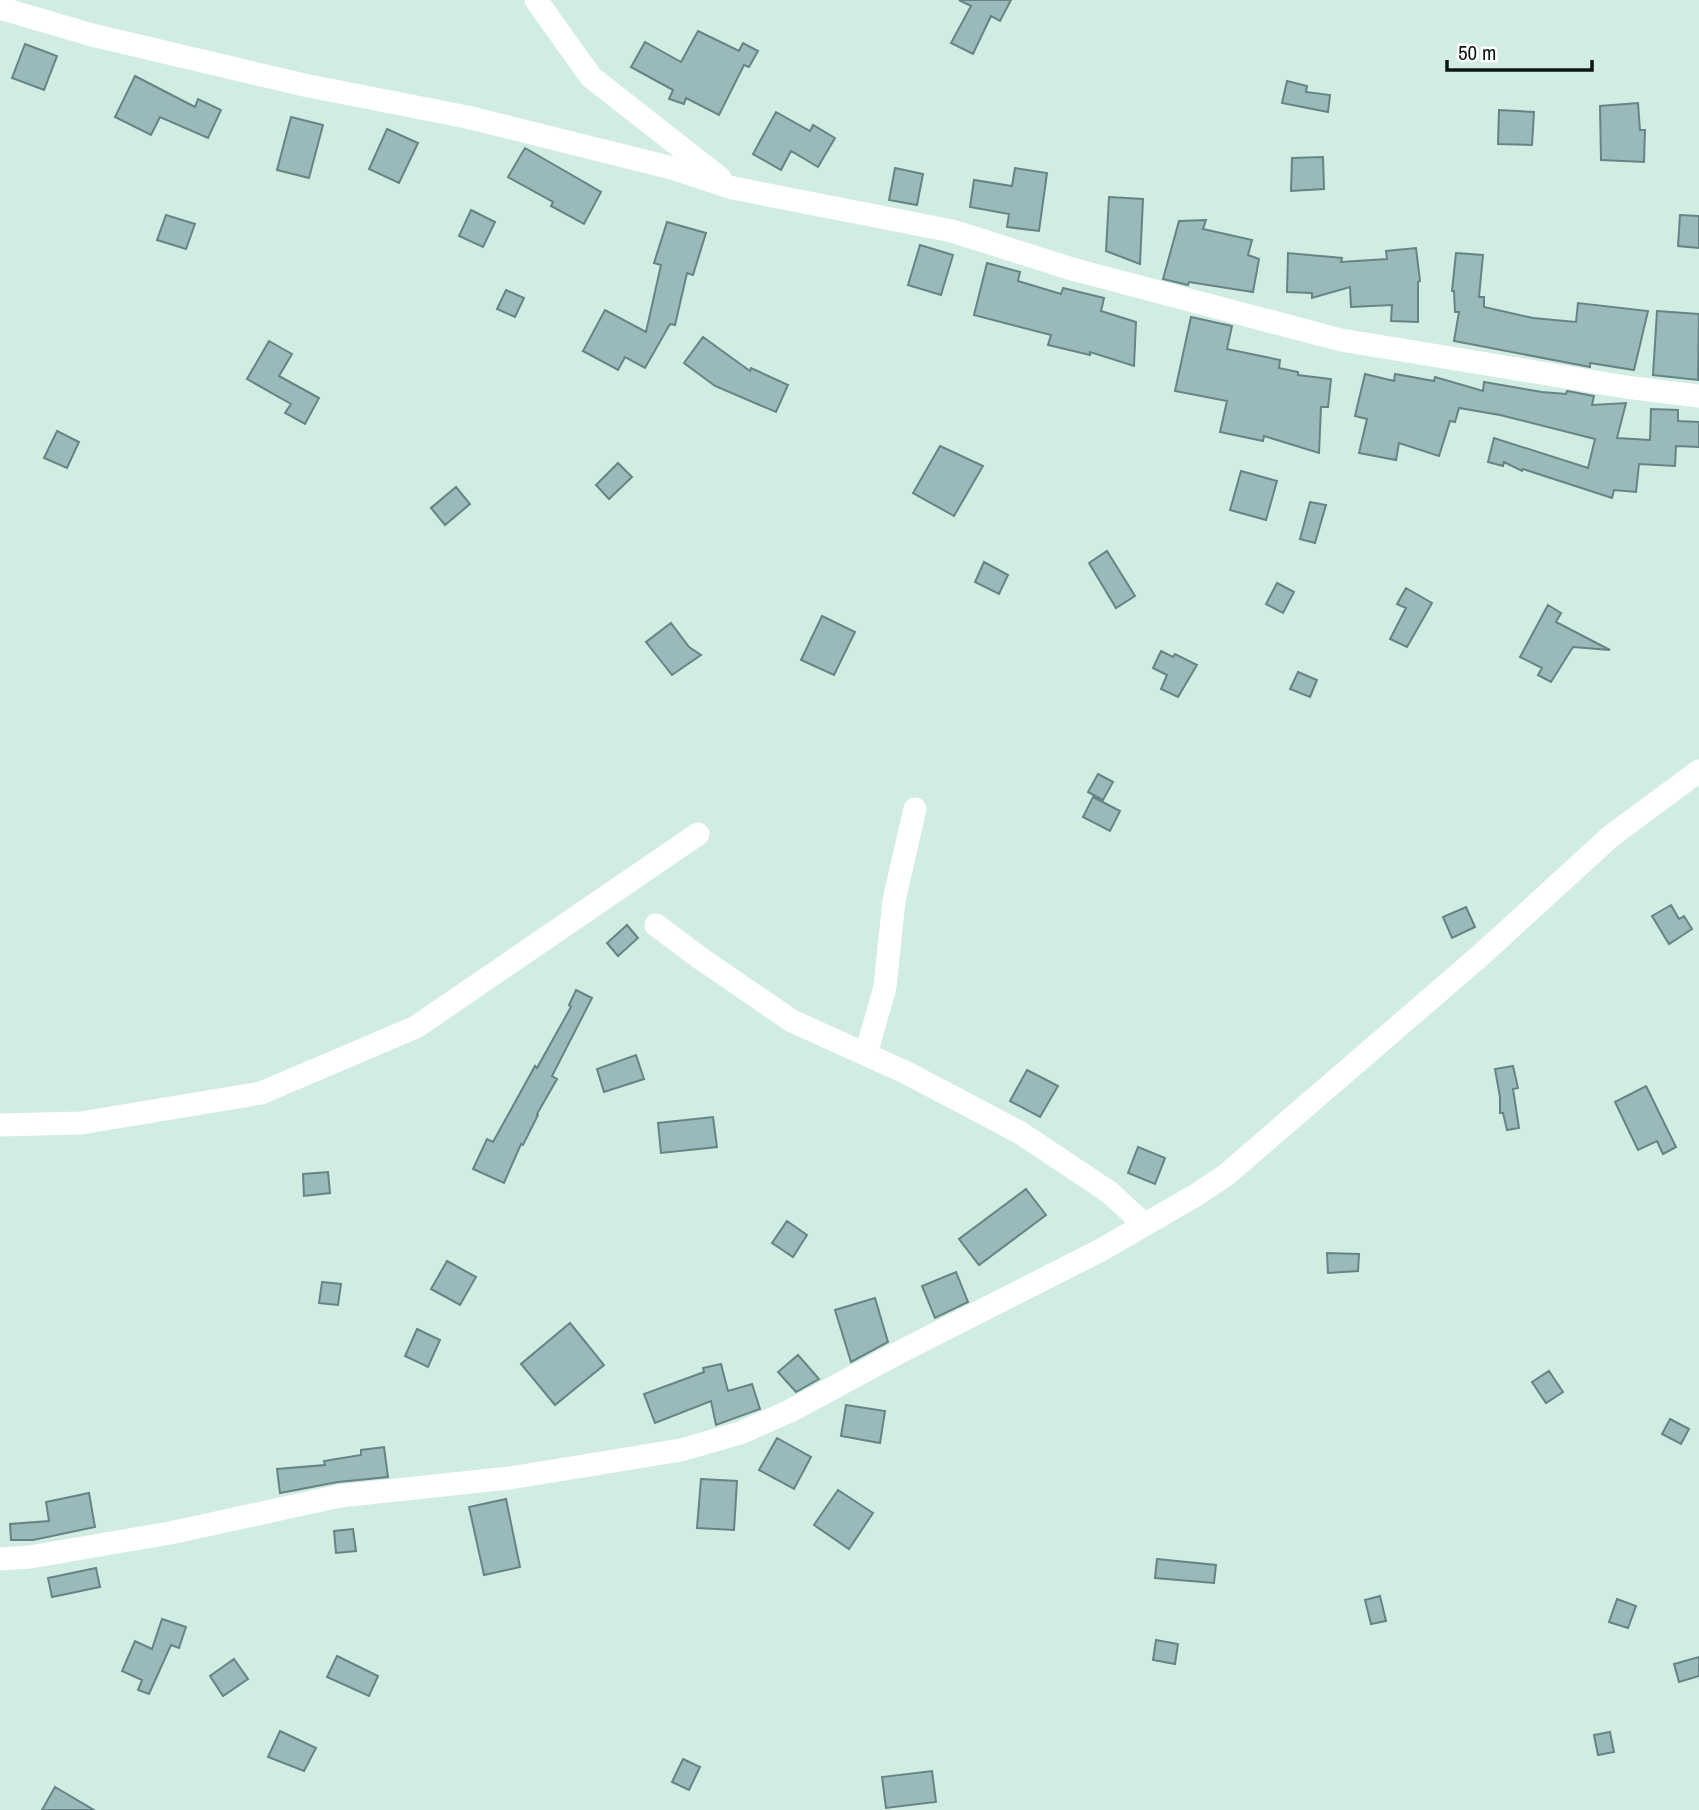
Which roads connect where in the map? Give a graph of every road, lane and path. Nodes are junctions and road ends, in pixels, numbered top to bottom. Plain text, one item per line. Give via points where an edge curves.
1 (536, 0) edge
2 (0, 8) edge
3 (733, 188) junction
4 (1699, 396) edge
5 (1699, 771) edge
6 (915, 809) dead end
7 (698, 834) dead end
8 (656, 925) dead end
9 (866, 1054) junction
10 (0, 1125) edge
11 (1145, 1225) junction
12 (0, 1559) edge

1 - 3 street via 591,77
2 - 3 street via 303,86 480,120
3 - 4 street via 952,230 1072,269 1341,340
5 - 11 street via 1611,836 1226,1175
6 - 9 street via 894,900 885,987
7 - 10 street via 416,1027 261,1093 82,1123
8 - 9 street via 792,1021
9 - 11 street via 1018,1132 1109,1192
11 - 12 street via 740,1433 681,1450 510,1478 340,1496 170,1533

